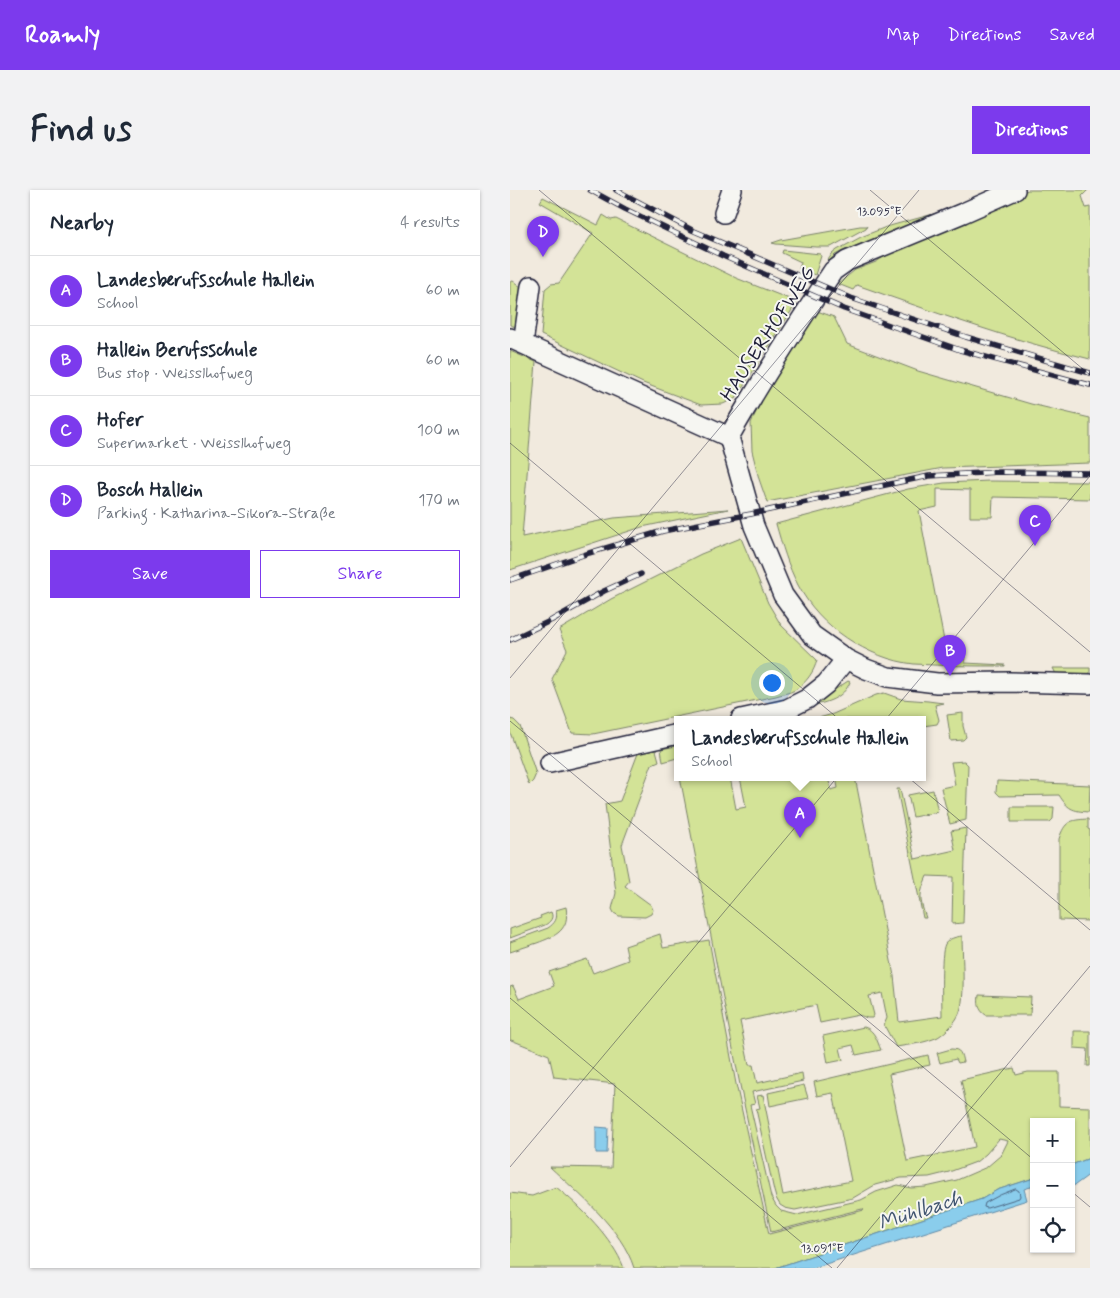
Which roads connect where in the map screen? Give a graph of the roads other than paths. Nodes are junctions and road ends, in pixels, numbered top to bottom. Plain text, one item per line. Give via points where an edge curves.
1 (732, 190) edge
2 (1015, 190) edge
3 (724, 213) dead end
4 (531, 286) dead end
5 (516, 341) edge
6 (729, 436) junction
7 (846, 659) junction
8 (1090, 684) edge
9 (755, 716) edge
10 (674, 735) edge
11 (550, 763) dead end

1 - 3 street
2 - 6 street, HAUSERHOFWEG via 840,265 803,315
4 - 5 street
5 - 6 street
6 - 7 street via 754,526 783,595 812,635
7 - 8 street via 888,677 937,683
7 - 9 street via 826,684 807,699 787,709
10 - 11 street

